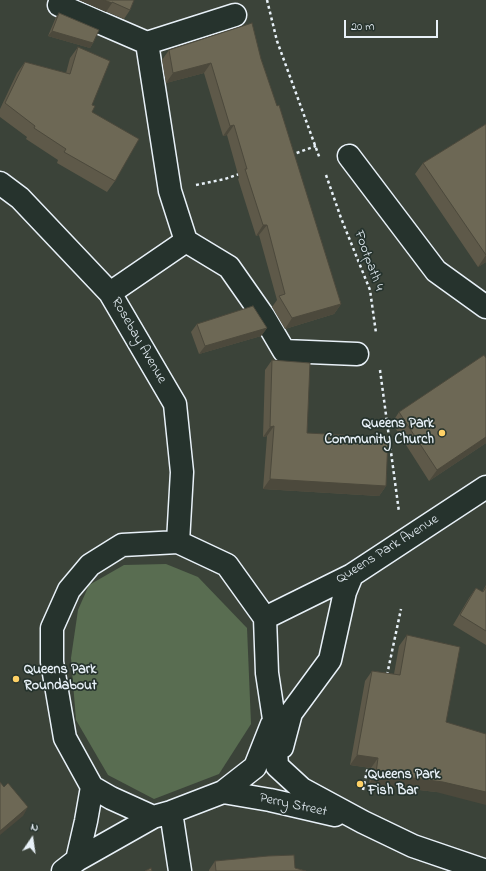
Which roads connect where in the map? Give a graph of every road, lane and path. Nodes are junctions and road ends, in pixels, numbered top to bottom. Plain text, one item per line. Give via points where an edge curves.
1 (267, 0) edge
2 (59, 5) dead end
3 (235, 14) dead end
4 (147, 43) junction
5 (316, 146) junction
6 (288, 156) edge
7 (349, 156) dead end
8 (321, 160) dead end
9 (246, 171) edge
10 (326, 174) dead end
11 (0, 183) edge
12 (170, 190) junction
13 (186, 241) junction
14 (110, 293) junction
15 (486, 307) edge
16 (376, 334) dead end
17 (357, 354) dead end
18 (379, 363) dead end
19 (486, 487) edge
20 (407, 539) junction
21 (178, 542) junction
22 (352, 576) junction
23 (401, 609) dead end
24 (265, 618) junction
25 (386, 679) edge
26 (274, 719) junction
27 (368, 764) edge
28 (277, 766) junction
29 (92, 787) junction
30 (223, 792) junction
31 (362, 795) dead end
32 (162, 815) junction
33 (363, 822) junction
34 (446, 864) edge
35 (70, 866) edge
36 (180, 871) edge
37 (486, 871) edge

1 - 5 path via 277,42
2 - 4 street
3 - 4 street
4 - 12 street
5 - 6 path
5 - 8 path
7 - 15 street via 436,271
9 - 12 path via 225,179
10 - 16 path, Footpath 4 via 370,290
11 - 14 street, Rosebay Avenue via 20,198
12 - 13 street
13 - 14 street
13 - 17 street via 229,267 264,316 284,351
14 - 21 street, Rosebay Avenue via 175,404 182,472
18 - 20 path via 400,520
19 - 20 street, Queens Park Avenue
20 - 22 street, Queens Park Avenue
21 - 24 street via 227,565
21 - 29 street via 122,545 90,565 69,590 52,628 52,662 65,738
22 - 24 street, Queens Park Avenue
22 - 28 street via 345,592 330,660 291,714
23 - 25 path
24 - 26 street via 267,673
26 - 28 street
26 - 30 street via 255,768
27 - 31 path
28 - 33 street, Perry Street via 302,789
29 - 32 street via 111,798
29 - 35 street
30 - 32 street
30 - 33 street, Perry Street via 270,800
32 - 35 street
32 - 36 street
33 - 34 street, Perry Street
34 - 37 street, Perry Street

